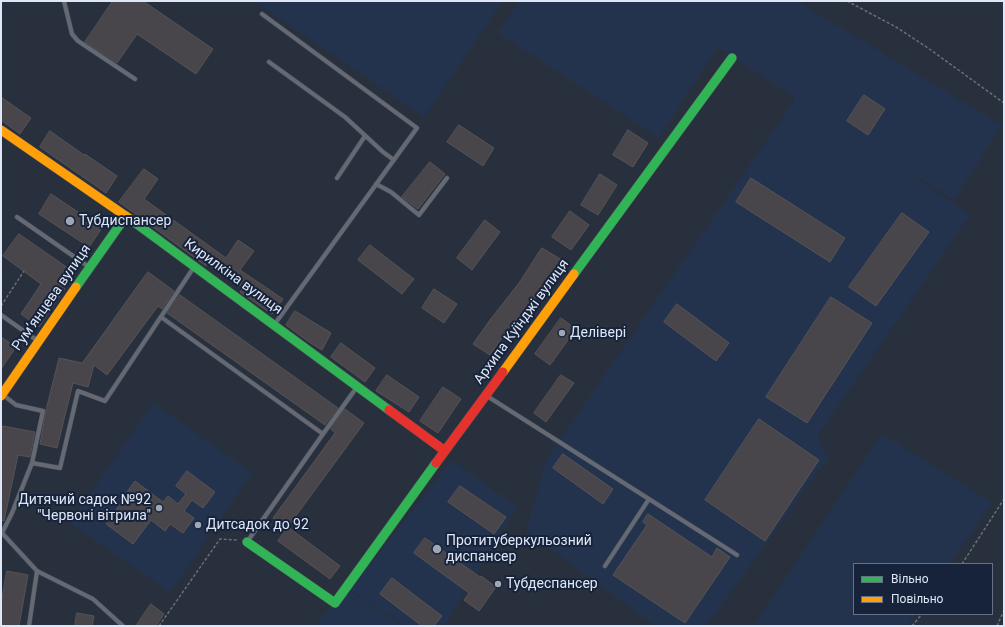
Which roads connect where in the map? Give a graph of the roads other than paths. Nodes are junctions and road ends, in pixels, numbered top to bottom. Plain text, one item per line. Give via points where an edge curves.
1 (64, 1) edge
2 (262, 14) dead end
3 (732, 58) dead end
4 (269, 62) dead end
5 (135, 79) dead end
6 (1, 130) edge
7 (365, 136) junction
8 (394, 160) junction
9 (337, 178) dead end
10 (447, 178) dead end
11 (376, 184) junction
12 (126, 216) junction
13 (17, 217) dead end
14 (194, 266) junction
15 (90, 268) junction
16 (1, 315) edge
17 (161, 316) junction
18 (274, 325) junction
19 (39, 342) junction
20 (357, 386) junction
21 (2, 395) edge
22 (486, 395) junction
23 (323, 434) junction
24 (445, 451) junction
25 (32, 463) junction
26 (649, 499) junction
27 (1, 533) edge
28 (247, 542) joint
29 (737, 555) dead end
30 (605, 566) dead end
31 (38, 571) junction
32 (29, 626) edge
33 (122, 626) edge

1 - 5 lane via 72,34 78,41
2 - 8 lane via 417,128
3 - 22 street, Архипа Куїнджі вулиця
4 - 7 lane via 345,117
6 - 12 street, Кирилкіна вулиця
7 - 8 lane
7 - 9 lane
8 - 11 lane
10 - 11 lane via 419,215 391,192
11 - 18 lane
12 - 14 street, Кирилкіна вулиця
12 - 15 street, Рум’янцева вулиця
13 - 15 lane
14 - 17 lane
14 - 18 street, Кирилкіна вулиця
15 - 19 street, Рум’янцева вулиця
16 - 19 lane
17 - 23 lane
17 - 25 lane via 105,401 78,391 60,468
18 - 20 street, Кирилкіна вулиця
19 - 21 street, Рум’янцева вулиця
20 - 23 lane
20 - 24 street, Кирилкіна вулиця
21 - 25 lane via 16,405 43,411
22 - 24 street, Архипа Куїнджі вулиця
22 - 26 lane
23 - 28 lane
24 - 28 street, Архипа Куїнджі вулиця via 335,603
25 - 27 lane
26 - 29 lane
26 - 30 lane
27 - 31 lane
31 - 32 lane
31 - 33 lane via 93,599

